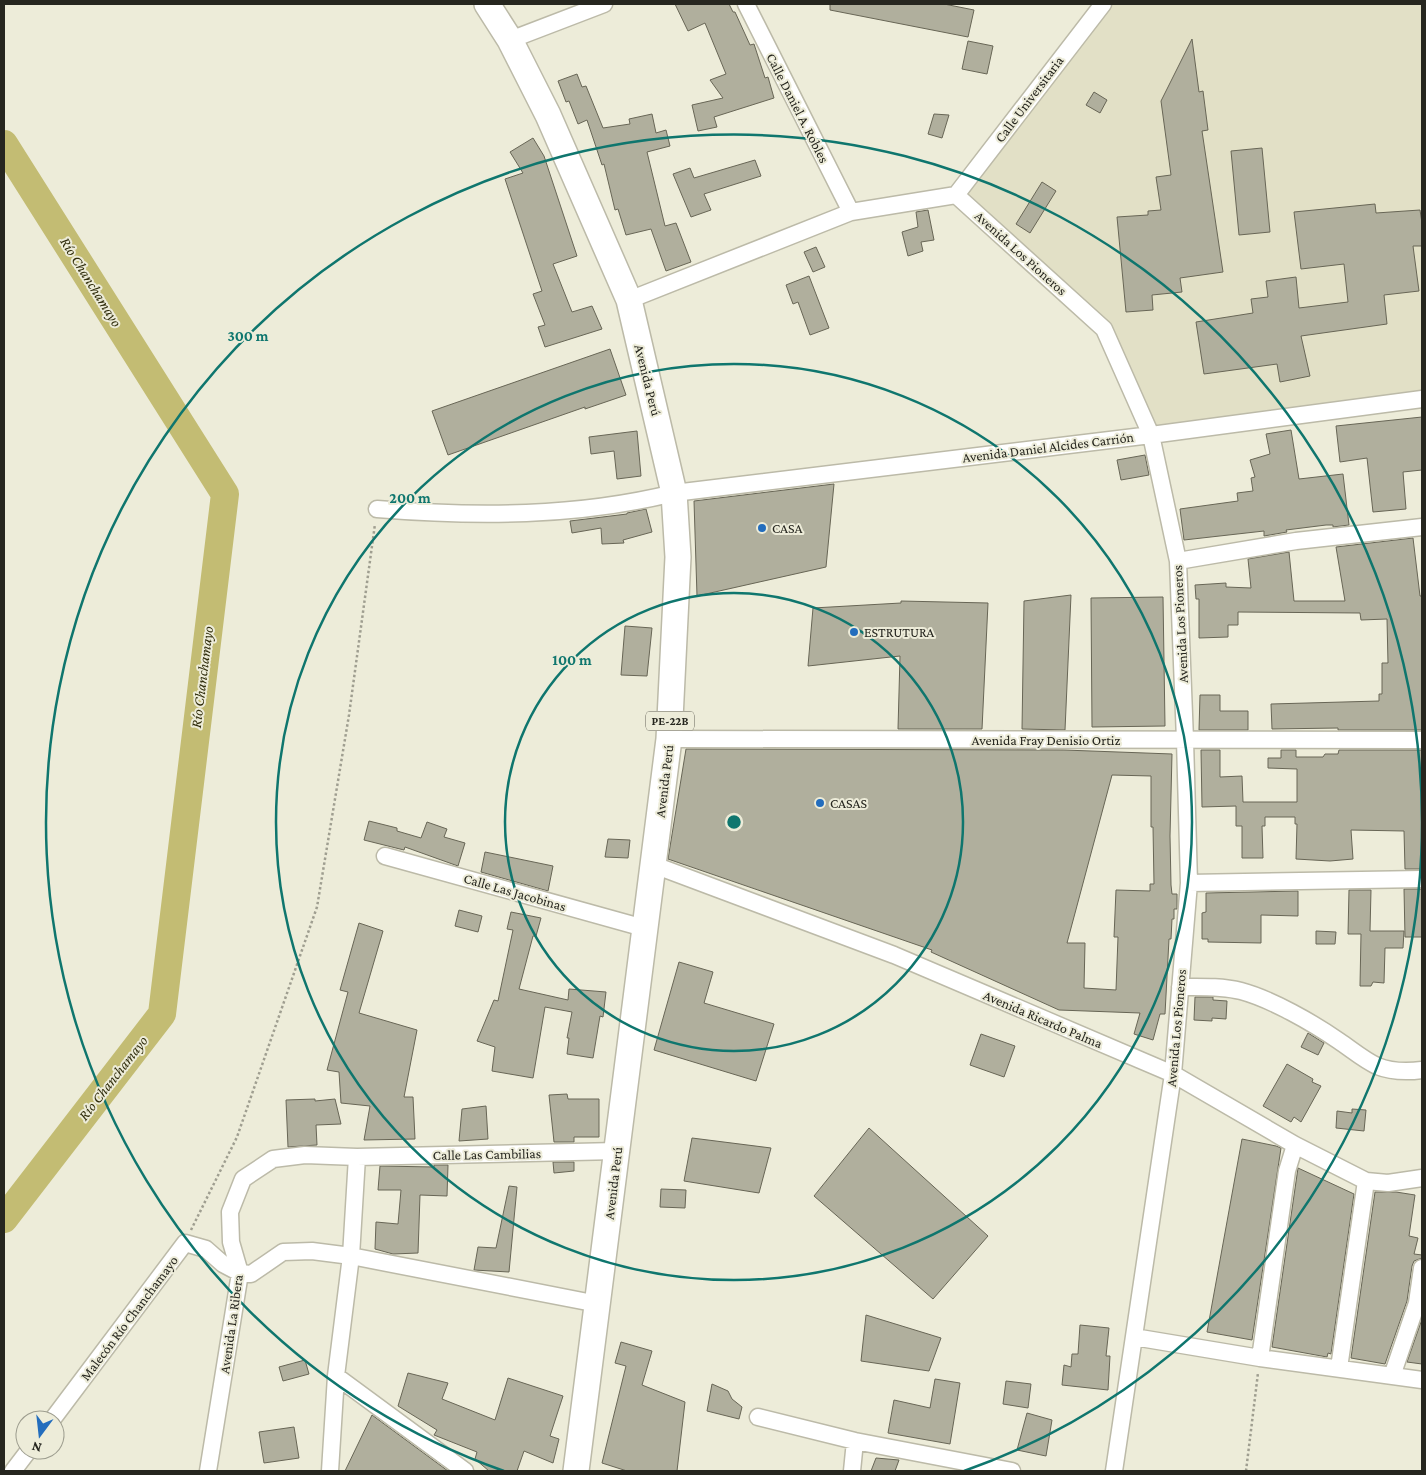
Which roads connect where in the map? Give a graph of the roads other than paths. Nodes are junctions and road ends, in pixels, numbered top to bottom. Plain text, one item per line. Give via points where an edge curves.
1 (487, 4) edge
2 (604, 4) edge
3 (746, 4) edge
4 (1102, 4) edge
5 (510, 40) junction
6 (956, 195) junction
7 (851, 212) junction
8 (628, 300) junction
9 (1422, 399) edge
10 (1150, 435) junction
11 (674, 493) junction
12 (378, 509) road end
13 (1422, 527) edge
14 (1178, 561) junction
15 (669, 739) junction
16 (1185, 740) junction
17 (1422, 740) edge
18 (385, 856) dead end
19 (654, 865) junction
20 (1422, 879) edge
21 (1189, 882) junction
22 (644, 928) junction
23 (1180, 987) junction
24 (1422, 1070) edge
25 (1173, 1074) junction
26 (1295, 1146) junction
27 (617, 1151) junction
28 (357, 1156) junction
29 (1422, 1178) edge
30 (1366, 1181) junction
31 (351, 1256) junction
32 (1422, 1268) edge
33 (240, 1274) junction
34 (598, 1304) junction
35 (1134, 1337) junction
36 (1260, 1358) junction
37 (1339, 1368) junction
38 (336, 1376) junction
39 (1392, 1376) junction
40 (1422, 1380) edge
41 (60, 1410) edge
42 (758, 1417) dead end
43 (855, 1441) junction
44 (21, 1460) edge
45 (13, 1471) edge
46 (208, 1471) edge
47 (330, 1471) edge
48 (464, 1471) edge
49 (576, 1471) edge
50 (852, 1471) edge
51 (1012, 1471) edge
52 (1114, 1471) edge

1 - 5 highway, Avenida Perú / PE-22B
2 - 5 street
3 - 7 street, Calle Daniel A. Robles
4 - 6 street, Calle Universitaria
5 - 8 highway, Avenida Perú / PE-22B via 548,115
6 - 7 street
6 - 10 street, Avenida Los Pioneros via 1104,328
7 - 8 street
8 - 11 highway, Avenida Perú / PE-22B
9 - 10 street, Avenida Daniel Alcides Carrión
10 - 11 street, Avenida Daniel Alcides Carrión
10 - 14 street, Avenida Los Pioneros
11 - 12 street, Avenida Daniel Alcides Carrión via 616,506 559,512 474,514
11 - 15 highway, Avenida Perú / PE-22B via 678,557
13 - 14 street via 1296,541
14 - 16 street, Avenida Los Pioneros
15 - 16 street, Avenida Fray Denisio Ortiz
15 - 19 highway, Avenida Perú / PE-22B
16 - 17 street, Avenida Fray Denisio Ortiz
16 - 21 street, Avenida Los Pioneros
18 - 22 street, Calle Las Jacobinas
19 - 22 highway, Avenida Perú / PE-22B
19 - 25 street, Avenida Ricardo Palma via 894,955
20 - 21 street
21 - 23 street, Avenida Los Pioneros
22 - 27 highway, Avenida Perú / PE-22B
23 - 24 street via 1241,991 1299,1016 1376,1066 1394,1071
23 - 25 street, Avenida Los Pioneros
25 - 26 street, Avenida Ricardo Palma
25 - 35 street, Avenida Los Pioneros
26 - 30 street, Avenida Ricardo Palma
26 - 36 street via 1286,1171
27 - 28 street, Calle Las Cambilias
27 - 34 highway, Avenida Perú / PE-22B
28 - 31 street
28 - 33 street, Avenida La Ribera via 304,1155 273,1159 243,1178 230,1212 230,1242
29 - 30 street, Avenida Ricardo Palma via 1388,1183
30 - 37 street
31 - 33 street via 283,1252 251,1274
31 - 34 street
31 - 38 street
32 - 39 street via 1417,1303
33 - 41 street, Malecón Río Chanchamayo via 206,1249 185,1243
33 - 46 street, Avenida La Ribera
34 - 49 highway, Avenida Perú / PE-22B
35 - 36 street
35 - 52 street, Avenida Los Pioneros
36 - 37 street
37 - 39 street
38 - 47 street
38 - 48 street
39 - 40 street
42 - 43 street
43 - 50 street
43 - 51 street
44 - 45 street

